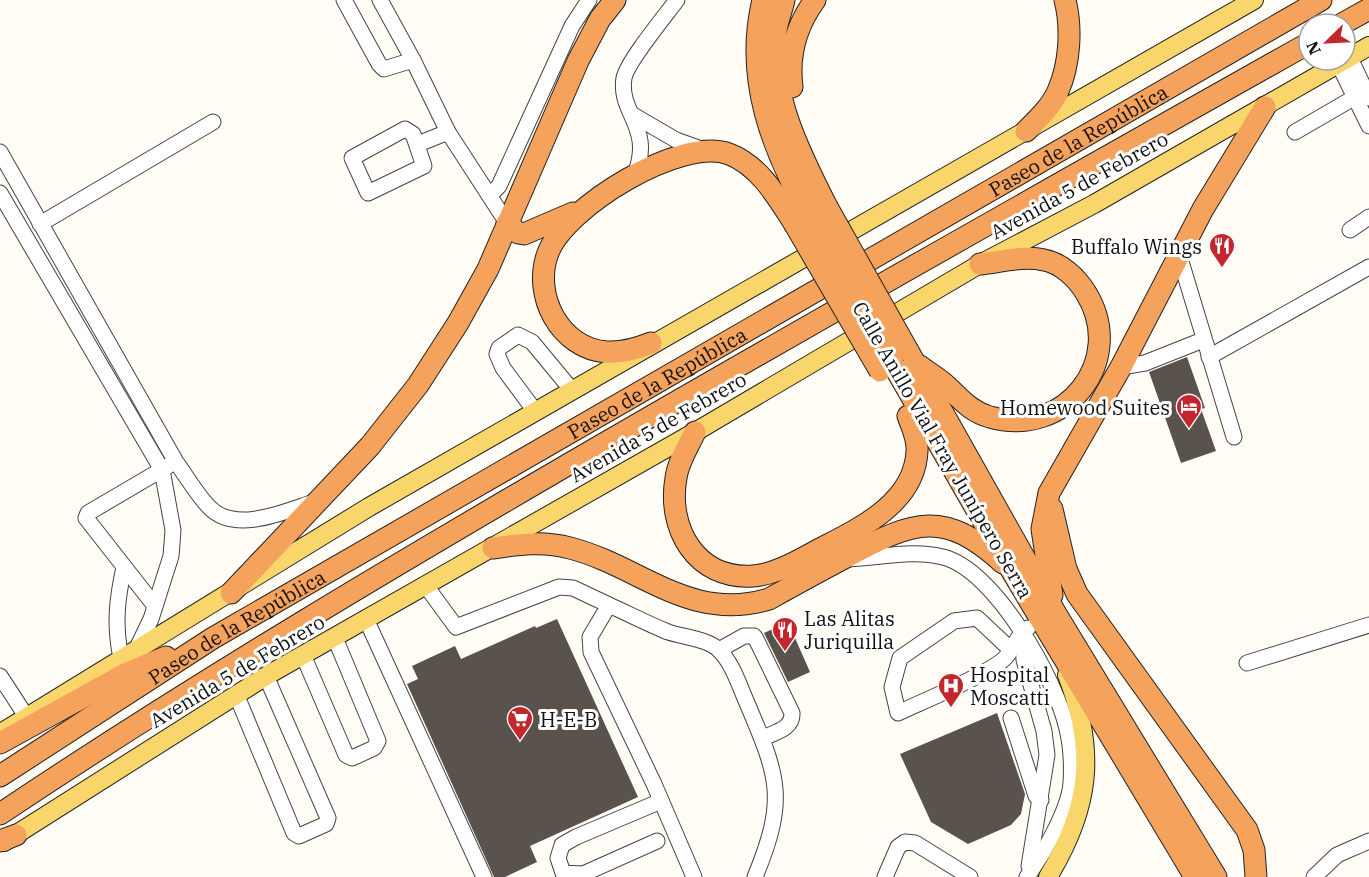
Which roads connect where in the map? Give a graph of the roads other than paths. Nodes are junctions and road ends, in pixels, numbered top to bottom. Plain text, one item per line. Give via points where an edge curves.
1 (344, 0) edge
2 (380, 0) edge
3 (589, 0) edge
4 (615, 0) edge
5 (676, 0) edge
6 (763, 0) edge
7 (784, 0) edge
8 (815, 0) edge
9 (1065, 0) edge
10 (1254, 0) edge
11 (1322, 0) edge
12 (1297, 50) edge
13 (413, 60) junction
14 (1324, 72) edge
15 (1347, 72) edge
16 (1347, 72) edge
17 (1360, 95) edge
18 (1265, 107) junction
19 (633, 115) junction
20 (213, 122) dead end
21 (1369, 126) edge
22 (1026, 131) junction
23 (448, 132) junction
24 (1295, 132) dead end
25 (418, 144) junction
26 (704, 150) junction
27 (0, 153) edge
28 (801, 156) junction
29 (634, 177) junction
30 (0, 193) edge
31 (490, 195) junction
32 (582, 209) junction
33 (810, 216) junction
34 (1369, 217) edge
35 (507, 223) junction
36 (40, 224) junction
37 (1350, 230) dead end
38 (53, 247) junction
39 (1179, 255) junction
40 (37, 257) junction
41 (980, 264) junction
42 (1369, 267) edge
43 (1203, 340) junction
44 (651, 343) junction
45 (1209, 357) junction
46 (899, 363) junction
47 (1121, 367) junction
48 (571, 389) junction
49 (535, 411) junction
50 (908, 416) junction
51 (696, 432) junction
52 (1234, 437) dead end
53 (176, 462) junction
54 (162, 470) junction
55 (1049, 493) junction
56 (314, 502) junction
57 (986, 522) junction
58 (493, 548) junction
59 (843, 559) junction
60 (124, 567) junction
61 (1013, 573) junction
62 (426, 586) junction
63 (231, 593) junction
64 (609, 605) junction
65 (155, 606) junction
66 (1048, 616) junction
67 (366, 619) junction
68 (1369, 625) edge
69 (1022, 631) junction
70 (213, 638) junction
71 (335, 638) junction
72 (1056, 645) junction
73 (1010, 649) junction
74 (719, 650) junction
75 (129, 653) junction
76 (303, 655) junction
77 (1247, 663) dead end
78 (0, 676) edge
79 (266, 676) junction
80 (236, 694) junction
81 (26, 716) junction
82 (1011, 718) dead end
83 (0, 734) edge
84 (763, 738) junction
85 (0, 743) edge
86 (0, 776) edge
87 (661, 801) junction
88 (1043, 805) junction
89 (0, 814) edge
90 (1062, 814) junction
91 (5, 840) edge
92 (657, 841) dead end
93 (1369, 841) edge
94 (1028, 876) edge
95 (484, 877) edge
96 (694, 877) edge
97 (755, 877) edge
98 (885, 877) edge
99 (970, 877) edge
100 (1048, 877) edge
101 (1195, 877) edge
102 (1216, 877) edge
103 (1256, 877) edge
104 (1314, 877) edge

1 - 13 street via 384,69
2 - 13 street
3 - 31 street via 568,34 499,186
4 - 35 highway via 578,61
5 - 19 street via 626,72 624,93
6 - 33 highway, Calle Anillo Vial Fray Junípero Serra via 757,23 756,65 762,105 785,173
7 - 28 highway, Calle Anillo Vial Fray Junípero Serra via 776,32 778,74
8 - 28 highway via 794,39 790,77
9 - 22 highway via 1070,34 1059,91
10 - 22 main road
11 - 70 highway, Paseo de la República
12 - 89 highway, Paseo de la República via 414,554 197,686
13 - 23 street
14 - 18 main road, Avenida 5 de Febrero
15 - 17 street
16 - 17 street
17 - 21 street
17 - 24 street
18 - 39 highway
18 - 41 main road, Avenida 5 de Febrero
19 - 26 street via 676,140
19 - 29 street via 642,148
20 - 36 street
22 - 44 main road
23 - 25 street
23 - 31 street
25 - 25 street via 410,130 405,129 355,155 352,163 365,191 372,193 424,166
26 - 29 highway via 677,155
26 - 33 highway via 729,154 753,169 774,193
27 - 36 street
28 - 33 highway, Calle Anillo Vial Fray Junípero Serra
29 - 32 highway
30 - 40 street
31 - 35 street
32 - 35 highway via 524,234
32 - 44 highway via 548,252 543,281 549,310 567,334 592,349 629,351
33 - 46 highway, Calle Anillo Vial Fray Junípero Serra, bridge
33 - 46 highway, bridge
34 - 37 street
35 - 56 highway via 483,278 418,386 370,446
36 - 38 street
38 - 40 street
38 - 53 street
39 - 43 street
39 - 47 highway
40 - 54 street
41 - 46 highway via 1029,258 1046,260 1080,283 1098,315 1101,331 1099,361 1085,384 1065,404 1044,414 1022,421 1007,420 974,411 944,383
41 - 51 main road, Avenida 5 de Febrero
42 - 45 street
43 - 45 street
43 - 47 street via 1145,363
44 - 48 main road
45 - 52 street
46 - 50 highway
46 - 57 highway, Calle Anillo Vial Fray Junípero Serra
46 - 66 highway, Calle Anillo Vial Fray Junípero Serra
47 - 55 highway
48 - 49 main road
48 - 49 street via 532,342 518,335 512,338 499,348 499,361
49 - 63 main road
50 - 51 highway via 916,438 915,463 893,502 862,528 775,572 752,576 729,574 708,565 688,548 677,526 676,477
50 - 57 highway
51 - 58 main road, Avenida 5 de Febrero
53 - 54 street
53 - 56 street via 211,510 234,519 259,518
54 - 60 street via 87,515
54 - 65 street via 173,530 171,556
55 - 66 highway via 1042,530
55 - 103 highway via 1066,569 1077,594 1247,830 1254,850
56 - 63 highway
57 - 61 highway, Calle Anillo Vial Fray Junípero Serra
58 - 59 highway via 544,543 571,549 688,599 720,604 752,604 769,598
58 - 62 main road, Avenida 5 de Febrero
59 - 61 highway via 905,528 931,526 962,533
59 - 69 street via 911,552 945,557 982,580
60 - 65 street
60 - 75 street via 116,603 117,640
61 - 66 highway, Calle Anillo Vial Fray Junípero Serra
62 - 64 street via 456,627 559,587 573,588
62 - 67 main road, Avenida 5 de Febrero
63 - 75 main road
64 - 74 street
64 - 87 street via 590,638 591,652
65 - 75 street
66 - 69 street
66 - 72 highway, Calle Anillo Vial Fray Junípero Serra
66 - 102 highway, Calle Anillo Vial Fray Junípero Serra
67 - 71 main road, Avenida 5 de Febrero
67 - 95 street
68 - 77 street
69 - 73 street
69 - 88 street via 1024,660 1047,754
69 - 90 street via 1043,669 1067,728 1071,784
70 - 85 highway via 125,674
70 - 86 highway, Paseo de la República
71 - 76 main road, Avenida 5 de Febrero
71 - 76 street via 378,741 374,748 352,758 346,755
72 - 100 main road via 1081,720 1086,779 1081,809 1068,845
72 - 101 highway, Calle Anillo Vial Fray Junípero Serra
73 - 73 street via 977,618 954,621 900,658 892,687 898,713 976,676 1006,657
74 - 84 street via 733,669
74 - 84 street via 744,636 756,639 792,713 789,726
75 - 81 main road
76 - 79 main road, Avenida 5 de Febrero
78 - 81 street
79 - 80 main road, Avenida 5 de Febrero
79 - 80 street via 328,818 326,824 299,836 294,833
80 - 91 main road, Avenida 5 de Febrero
81 - 83 main road
82 - 88 street via 1036,796
84 - 97 street via 774,775 777,808
87 - 92 street via 576,837 562,845 558,858 563,873 584,874
87 - 96 street
88 - 90 street
88 - 94 street via 1028,860
90 - 94 street
93 - 104 street via 1337,855
98 - 99 street via 898,847 905,842 915,843

